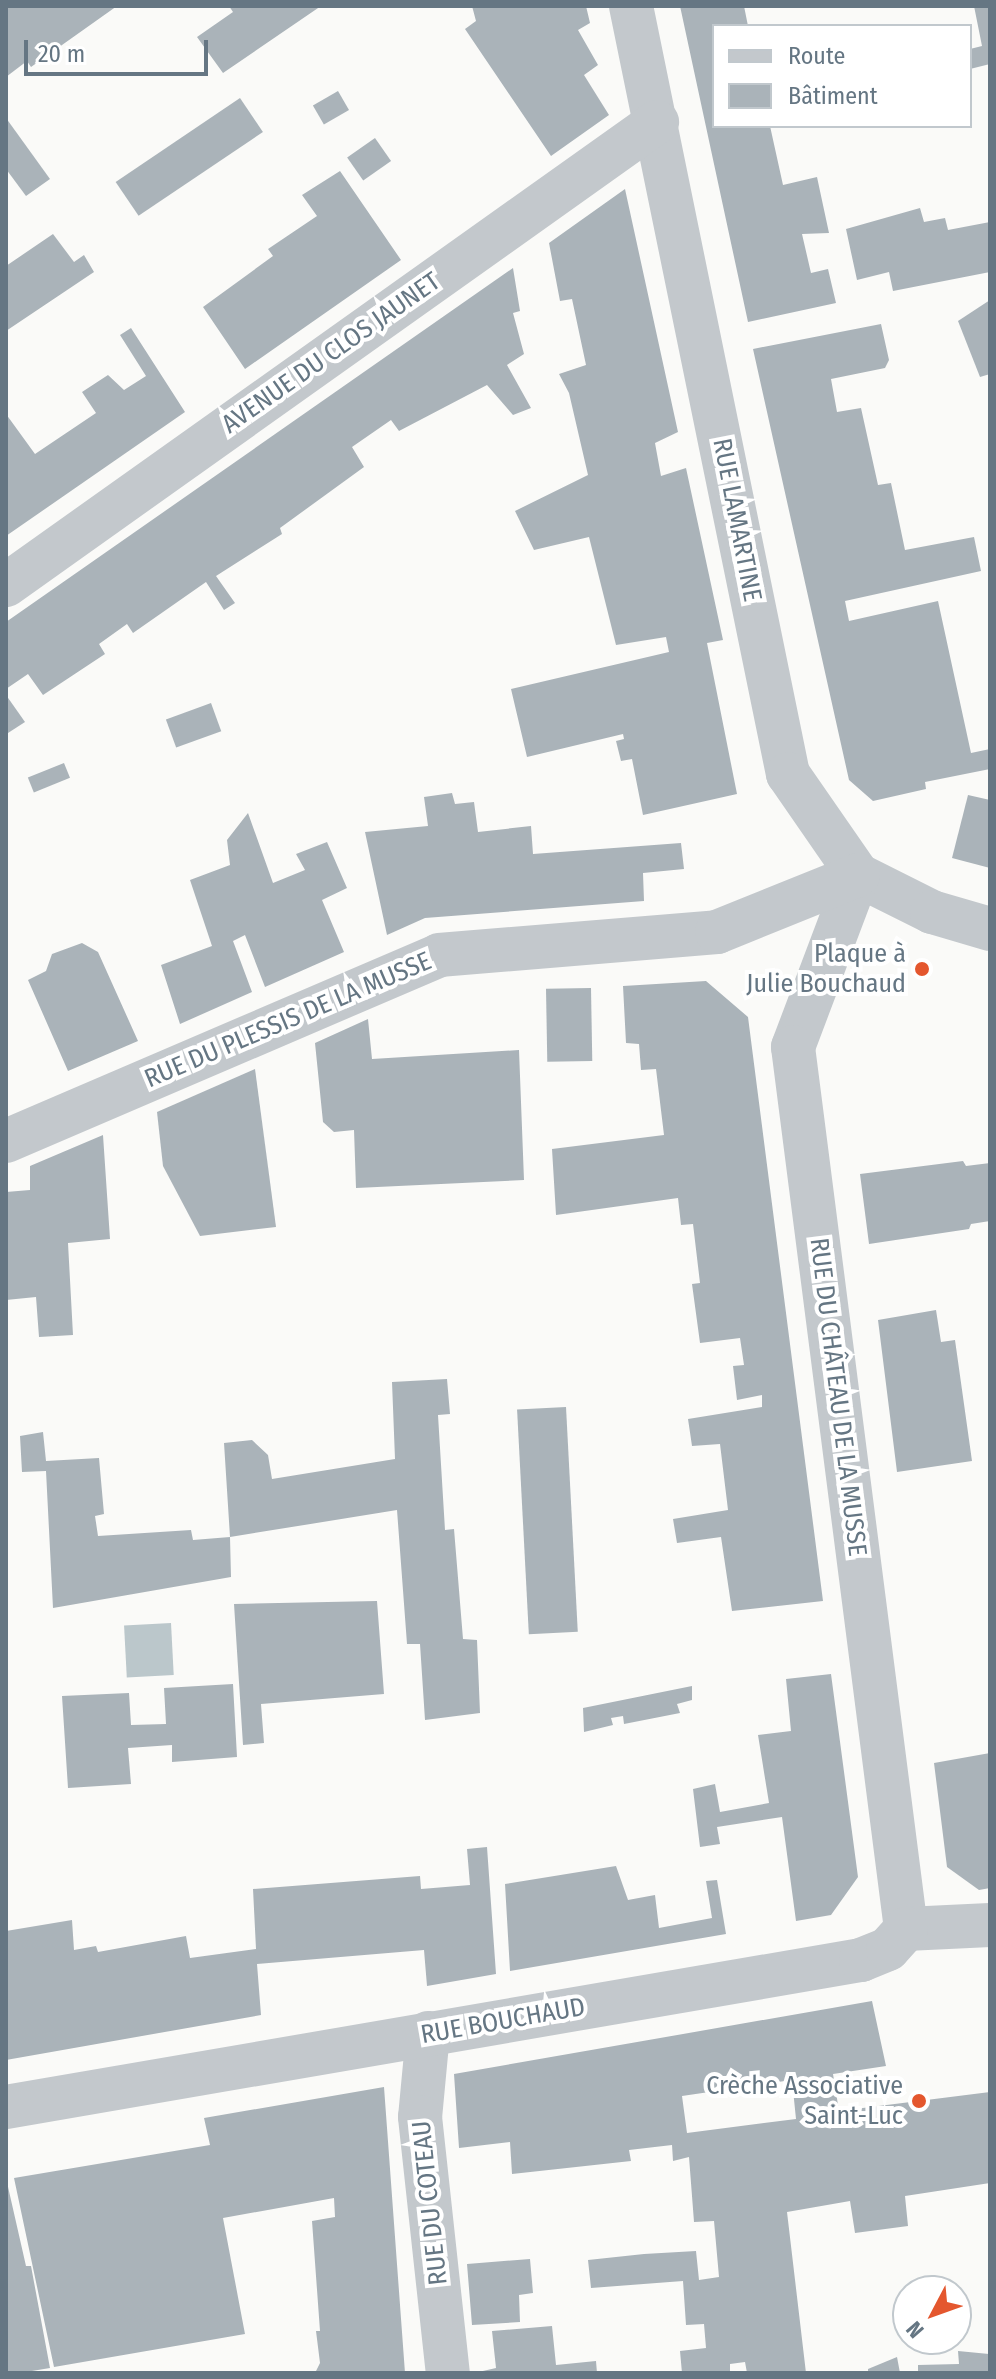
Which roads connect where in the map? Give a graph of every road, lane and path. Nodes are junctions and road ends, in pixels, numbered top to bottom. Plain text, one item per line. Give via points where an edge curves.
1 (631, 6) edge
2 (657, 122) junction
3 (6, 585) edge
4 (858, 875) junction
5 (990, 929) edge
6 (6, 1141) edge
7 (990, 1925) edge
8 (906, 1929) junction
9 (428, 2033) junction
10 (6, 2107) edge
11 (448, 2373) edge

1 - 2 street, RUE LAMARTINE
2 - 3 street, AVENUE DU CLOS JAUNET
2 - 4 street, RUE LAMARTINE via 788,774
4 - 5 street, RUE LAMARTINE via 932,912
4 - 6 street, RUE DU PLESSIS DE LA MUSSE via 717,932 439,955
4 - 8 street, RUE DU CHÂTEAU DE LA MUSSE via 793,1047
7 - 8 street
8 - 9 street, RUE BOUCHAUD via 888,1949 861,1960
9 - 10 street, RUE BOUCHAUD
9 - 11 street, RUE DU COTEAU via 420,2117

